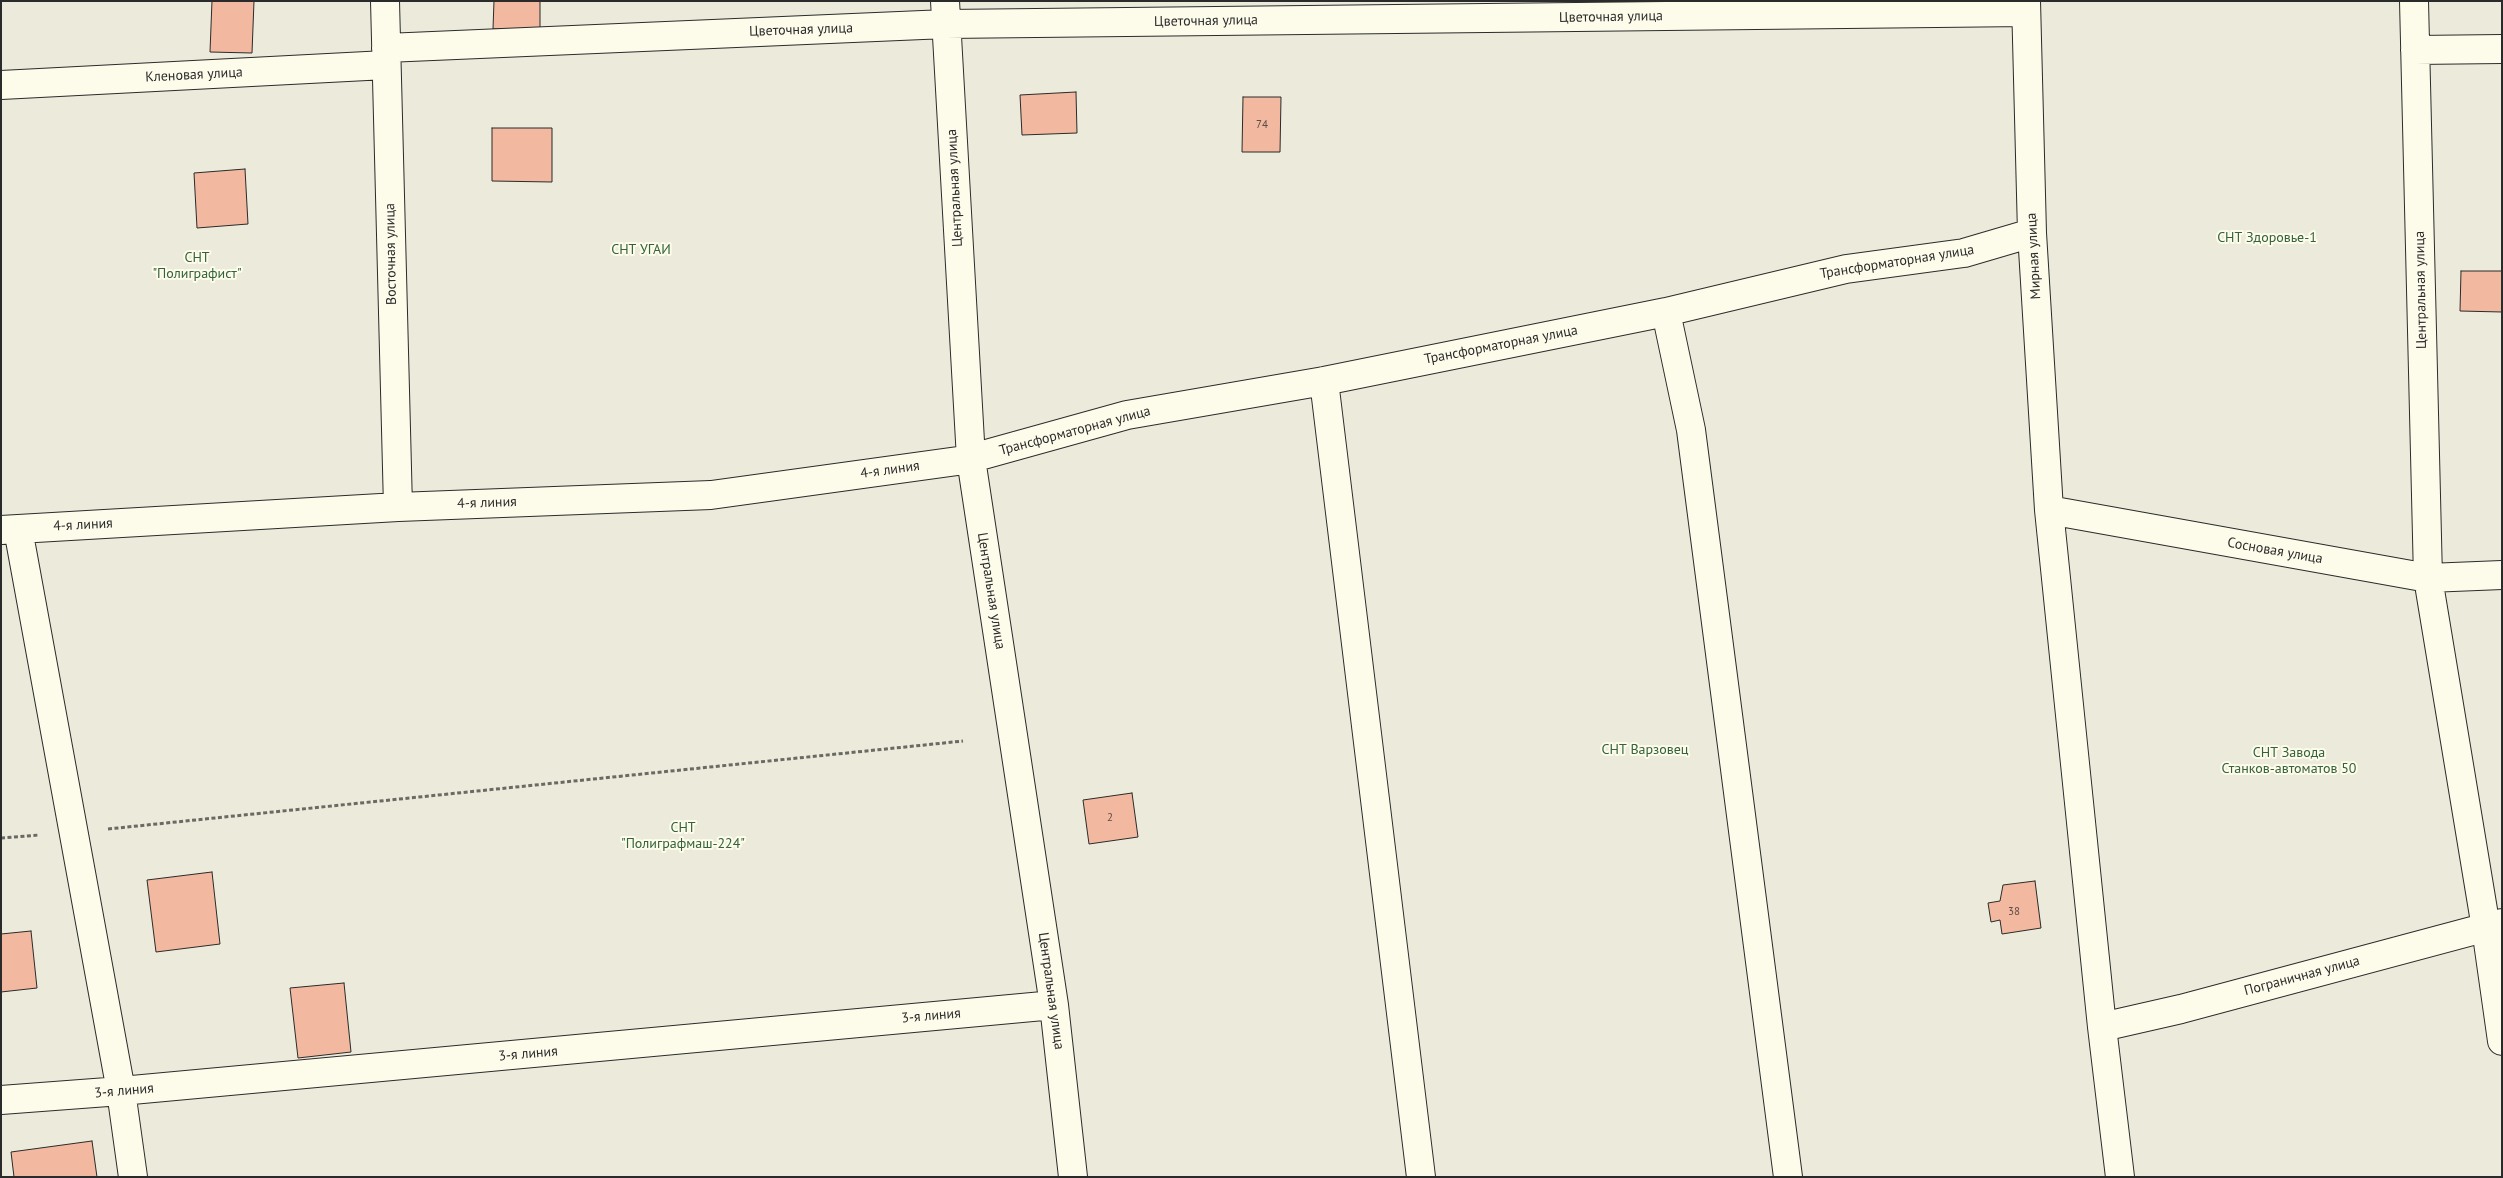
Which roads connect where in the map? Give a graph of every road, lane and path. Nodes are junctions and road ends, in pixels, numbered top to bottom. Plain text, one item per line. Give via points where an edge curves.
1 (386, 1) edge
2 (2414, 1) edge
3 (2026, 7) edge
4 (945, 13) edge
5 (2502, 49) edge
6 (2415, 50) junction
7 (386, 56) junction
8 (1, 84) edge
9 (2032, 234) junction
10 (1666, 312) junction
11 (1324, 381) junction
12 (971, 459) junction
13 (398, 507) junction
14 (2049, 510) junction
15 (10, 530) edge
16 (2502, 575) edge
17 (2428, 578) junction
18 (963, 741) dead end
19 (74, 832) junction
20 (1, 838) edge
21 (2494, 925) edge
22 (1054, 1005) junction
23 (2102, 1027) junction
24 (2502, 1041) edge
25 (121, 1091) junction
26 (1, 1100) edge
27 (133, 1177) edge
28 (1073, 1177) edge
29 (1421, 1177) edge
30 (1788, 1177) edge
31 (2120, 1177) edge

1 - 7 street, Восточная улица
2 - 6 street, Центральная улица
3 - 4 street, Цветочная улица
3 - 9 street, Мирная улица
4 - 7 street, Цветочная улица
4 - 12 street, Центральная улица
5 - 6 street
6 - 17 street, Центральная улица
7 - 8 street, Кленовая улица
7 - 13 street, Восточная улица
9 - 10 street, Трансформаторная улица via 1964,253 1846,269
9 - 14 street, Мирная улица
10 - 11 street, Трансформаторная улица
10 - 30 street via 1690,430
11 - 12 street, Трансформаторная улица via 1127,415
11 - 29 street
12 - 13 street, 4-я линия via 711,495
12 - 22 street, Центральная улица
13 - 15 street, 4-я линия
14 - 17 street, Сосновая улица
14 - 23 street, Мирная улица
15 - 19 street
16 - 17 street, Сосновая улица
17 - 21 street, Центральная улица
18 - 19 path
19 - 20 path
19 - 25 street
21 - 23 street, Пограничная улица
21 - 24 street, Центральная улица
22 - 25 street, 3-я линия
22 - 28 street, Центральная улица
23 - 31 street, Мирная улица
25 - 26 street, 3-я линия
25 - 27 street

